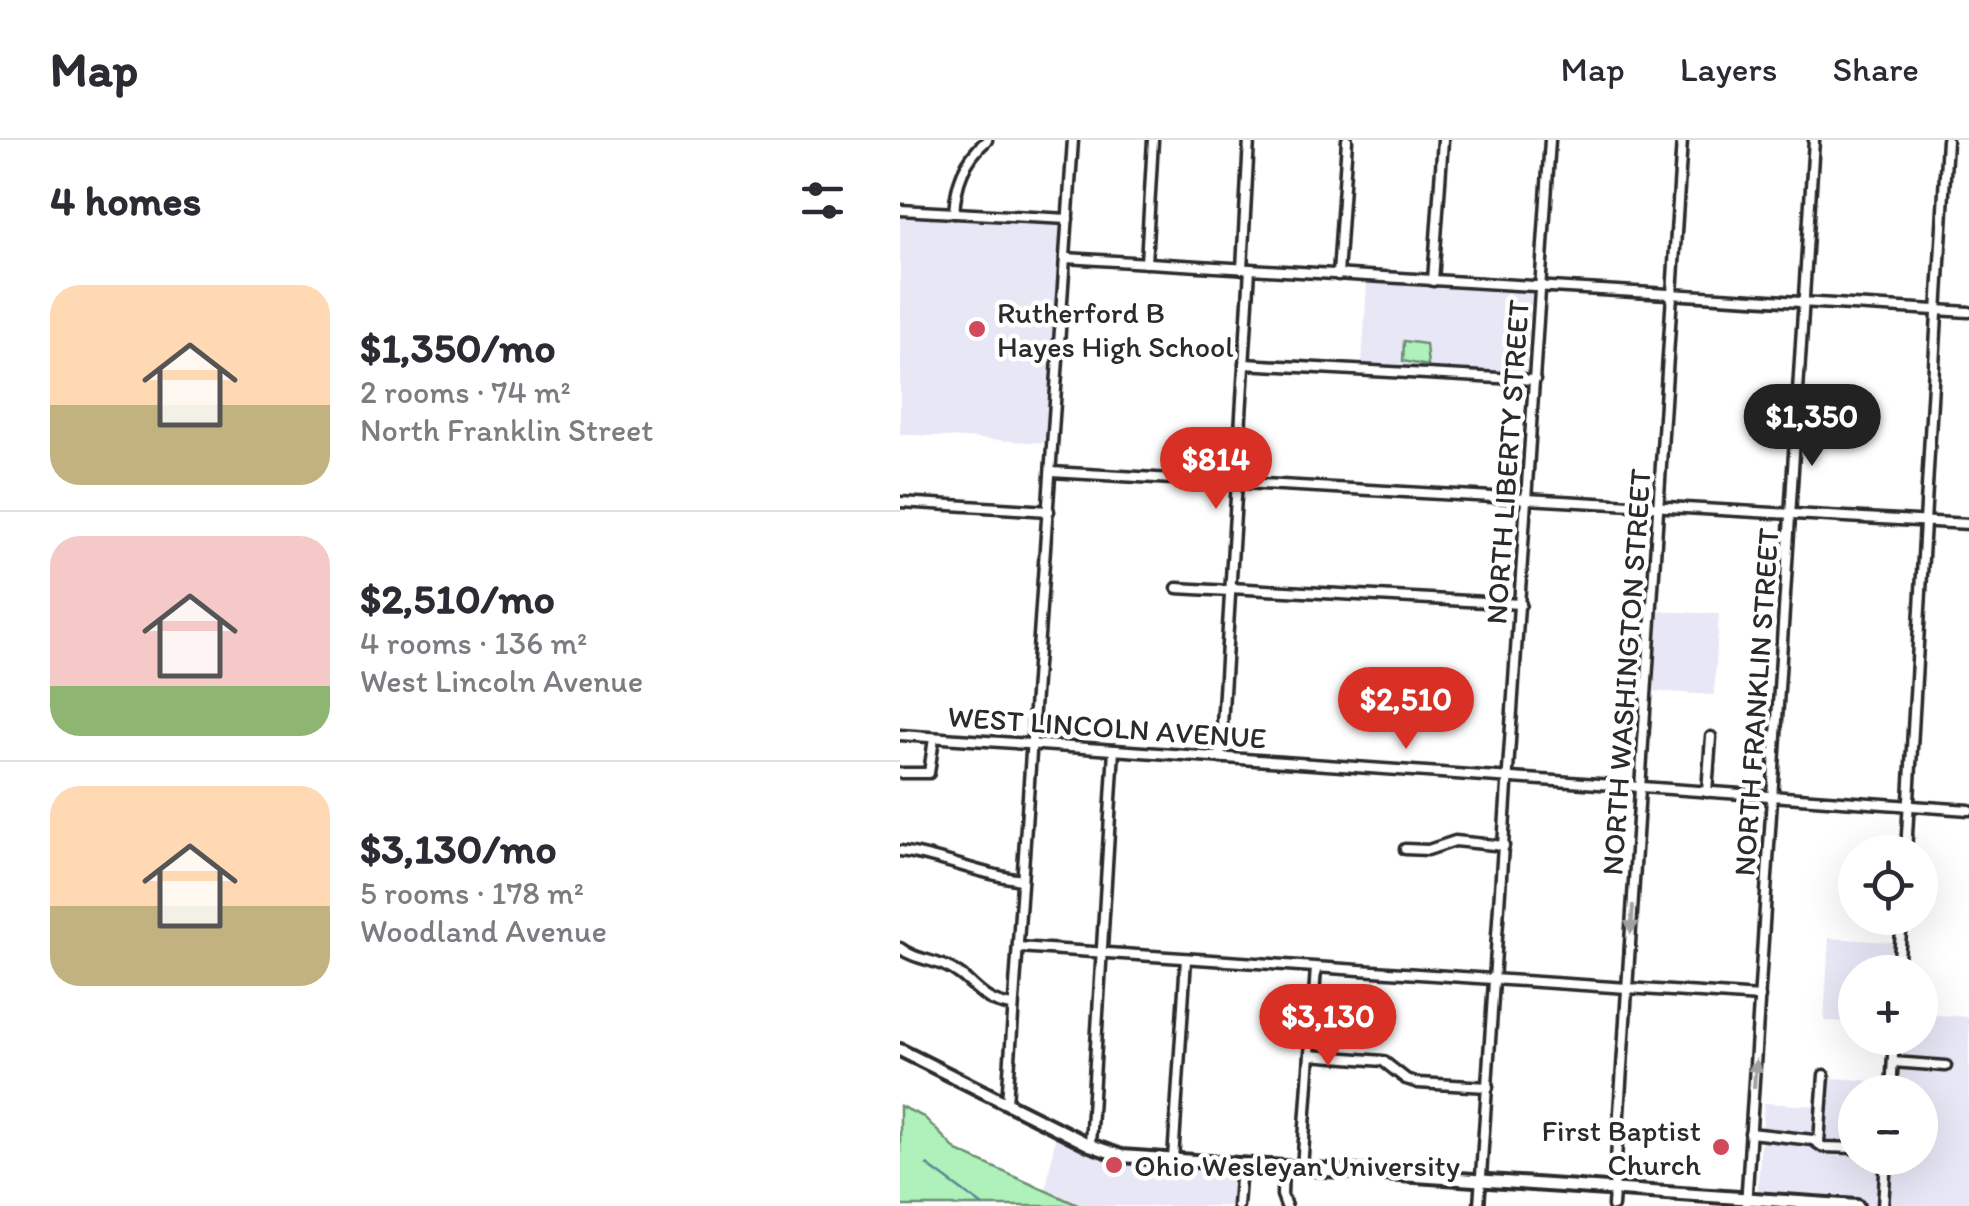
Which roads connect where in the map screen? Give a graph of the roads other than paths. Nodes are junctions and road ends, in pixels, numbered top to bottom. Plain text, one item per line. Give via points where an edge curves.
1 (969, 140) edge
2 (987, 140) edge
3 (1073, 140) edge
4 (1153, 140) edge
5 (1249, 140) edge
6 (1346, 140) edge
7 (1443, 140) edge
8 (1550, 140) edge
9 (1682, 140) edge
10 (1814, 140) edge
11 (1947, 140) edge
12 (978, 148) junction
13 (900, 210) edge
14 (954, 213) junction
15 (1068, 219) junction
16 (1066, 258) junction
17 (1146, 263) junction
18 (1246, 269) junction
19 (1338, 275) junction
20 (1433, 281) junction
21 (1541, 288) junction
22 (1672, 295) junction
23 (1804, 302) junction
24 (1937, 310) junction
25 (1969, 312) edge
26 (1244, 364) junction
27 (1535, 380) junction
28 (1052, 472) junction
29 (1237, 483) junction
30 (1528, 500) junction
31 (900, 502) edge
32 (1659, 507) junction
33 (1049, 511) junction
34 (1790, 514) junction
35 (1924, 522) junction
36 (1969, 524) edge
37 (1176, 588) dead end
38 (1230, 590) junction
39 (1521, 604) junction
40 (900, 736) edge
41 (1710, 737) dead end
42 (934, 738) junction
43 (1032, 745) junction
44 (1114, 750) junction
45 (1220, 758) junction
46 (930, 771) junction
47 (900, 773) edge
48 (940, 777) dead end
49 (1509, 778) junction
50 (1641, 787) junction
51 (1707, 792) junction
52 (1773, 796) junction
53 (1910, 806) junction
54 (1969, 810) edge
55 (1907, 835) edge
56 (1504, 846) junction
57 (1405, 849) dead end
58 (900, 851) edge
59 (1022, 880) junction
60 (900, 948) edge
61 (1018, 948) junction
62 (1101, 954) junction
63 (1186, 958) junction
64 (1316, 968) junction
65 (1495, 980) junction
66 (1628, 988) junction
67 (1760, 997) junction
68 (1014, 1006) junction
69 (900, 1050) edge
70 (1310, 1055) junction
71 (1893, 1055) edge
72 (1892, 1062) junction
73 (1946, 1066) dead end
74 (1824, 1075) dead end
75 (1891, 1075) edge
76 (1488, 1088) junction
77 (1006, 1103) junction
78 (1750, 1134) junction
79 (1819, 1142) junction
80 (1090, 1145) junction
81 (1838, 1148) edge
82 (1174, 1160) junction
83 (1240, 1165) junction
84 (1283, 1167) junction
85 (1302, 1168) junction
86 (1885, 1175) edge
87 (1481, 1180) junction
88 (1614, 1190) junction
89 (1746, 1202) edge
90 (1238, 1206) edge
91 (1286, 1206) edge
92 (1480, 1206) edge
93 (1612, 1206) edge
94 (1856, 1206) edge
95 (1883, 1206) edge

1 - 12 street
2 - 12 street
3 - 15 street
4 - 17 street
5 - 18 street
6 - 19 street
7 - 20 street
8 - 21 street, NORTH LIBERTY STREET
9 - 22 street, NORTH WASHINGTON STREET
10 - 23 street, NORTH FRANKLIN STREET
11 - 24 street
12 - 14 street via 958,182
13 - 14 street
14 - 15 street
15 - 16 street
16 - 17 street
16 - 28 street
17 - 18 street
18 - 19 street
18 - 26 street
19 - 20 street
20 - 21 street
21 - 22 street
21 - 27 street, NORTH LIBERTY STREET
22 - 23 street
22 - 32 street, NORTH WASHINGTON STREET
23 - 24 street
23 - 34 street, NORTH FRANKLIN STREET
24 - 25 street
24 - 35 street
26 - 27 street
26 - 29 street
27 - 30 street, NORTH LIBERTY STREET
28 - 29 street
28 - 33 street
29 - 30 street
29 - 38 street
30 - 32 street
30 - 39 street, NORTH LIBERTY STREET
31 - 33 street
32 - 34 street
32 - 50 street, NORTH WASHINGTON STREET
33 - 43 street
34 - 35 street
34 - 52 street, NORTH FRANKLIN STREET
35 - 36 street
35 - 53 street
37 - 38 street
38 - 39 street
38 - 45 street
39 - 49 street, NORTH LIBERTY STREET
40 - 42 street, WEST LINCOLN AVENUE
41 - 51 street
42 - 43 street, WEST LINCOLN AVENUE
42 - 46 street
43 - 44 street, WEST LINCOLN AVENUE
43 - 59 street
44 - 45 street, WEST LINCOLN AVENUE
44 - 62 street
45 - 49 street, WEST LINCOLN AVENUE
46 - 47 street
46 - 48 street
49 - 50 street, WEST LINCOLN AVENUE
49 - 56 street, NORTH LIBERTY STREET
50 - 51 street, WEST LINCOLN AVENUE
50 -> 66 street, NORTH WASHINGTON STREET
51 - 52 street, WEST LINCOLN AVENUE
52 - 53 street, WEST LINCOLN AVENUE
52 - 67 street, NORTH FRANKLIN STREET
53 - 54 street, WEST LINCOLN AVENUE
53 - 55 street
56 - 57 street via 1455,841
56 - 65 street, NORTH LIBERTY STREET
58 - 59 street
59 - 61 street
60 - 68 street via 949,968 986,999
61 - 62 street
61 - 68 street
62 - 63 street
62 - 80 street
63 - 64 street
63 - 82 street
64 - 65 street
64 - 70 street
65 - 66 street
65 - 76 street, NORTH LIBERTY STREET
66 - 67 street
66 - 88 street, NORTH WASHINGTON STREET
78 -> 67 street, NORTH FRANKLIN STREET
68 - 77 street
69 - 77 main road
70 - 76 street via 1383,1060 1418,1083
70 - 85 street
71 - 72 street
72 - 73 street
72 - 75 street
74 - 79 street
76 - 87 street, NORTH LIBERTY STREET
77 - 80 main road
78 - 79 street
78 - 89 street, NORTH FRANKLIN STREET
79 - 81 street
80 - 82 main road via 1114,1155
82 - 83 main road
83 - 84 main road
83 - 90 street
84 - 85 main road
84 - 91 street
85 - 87 main road
86 - 95 street
87 - 88 main road
87 - 92 street, NORTH LIBERTY STREET
88 - 89 main road
88 - 93 street, NORTH WASHINGTON STREET
89 - 94 main road

